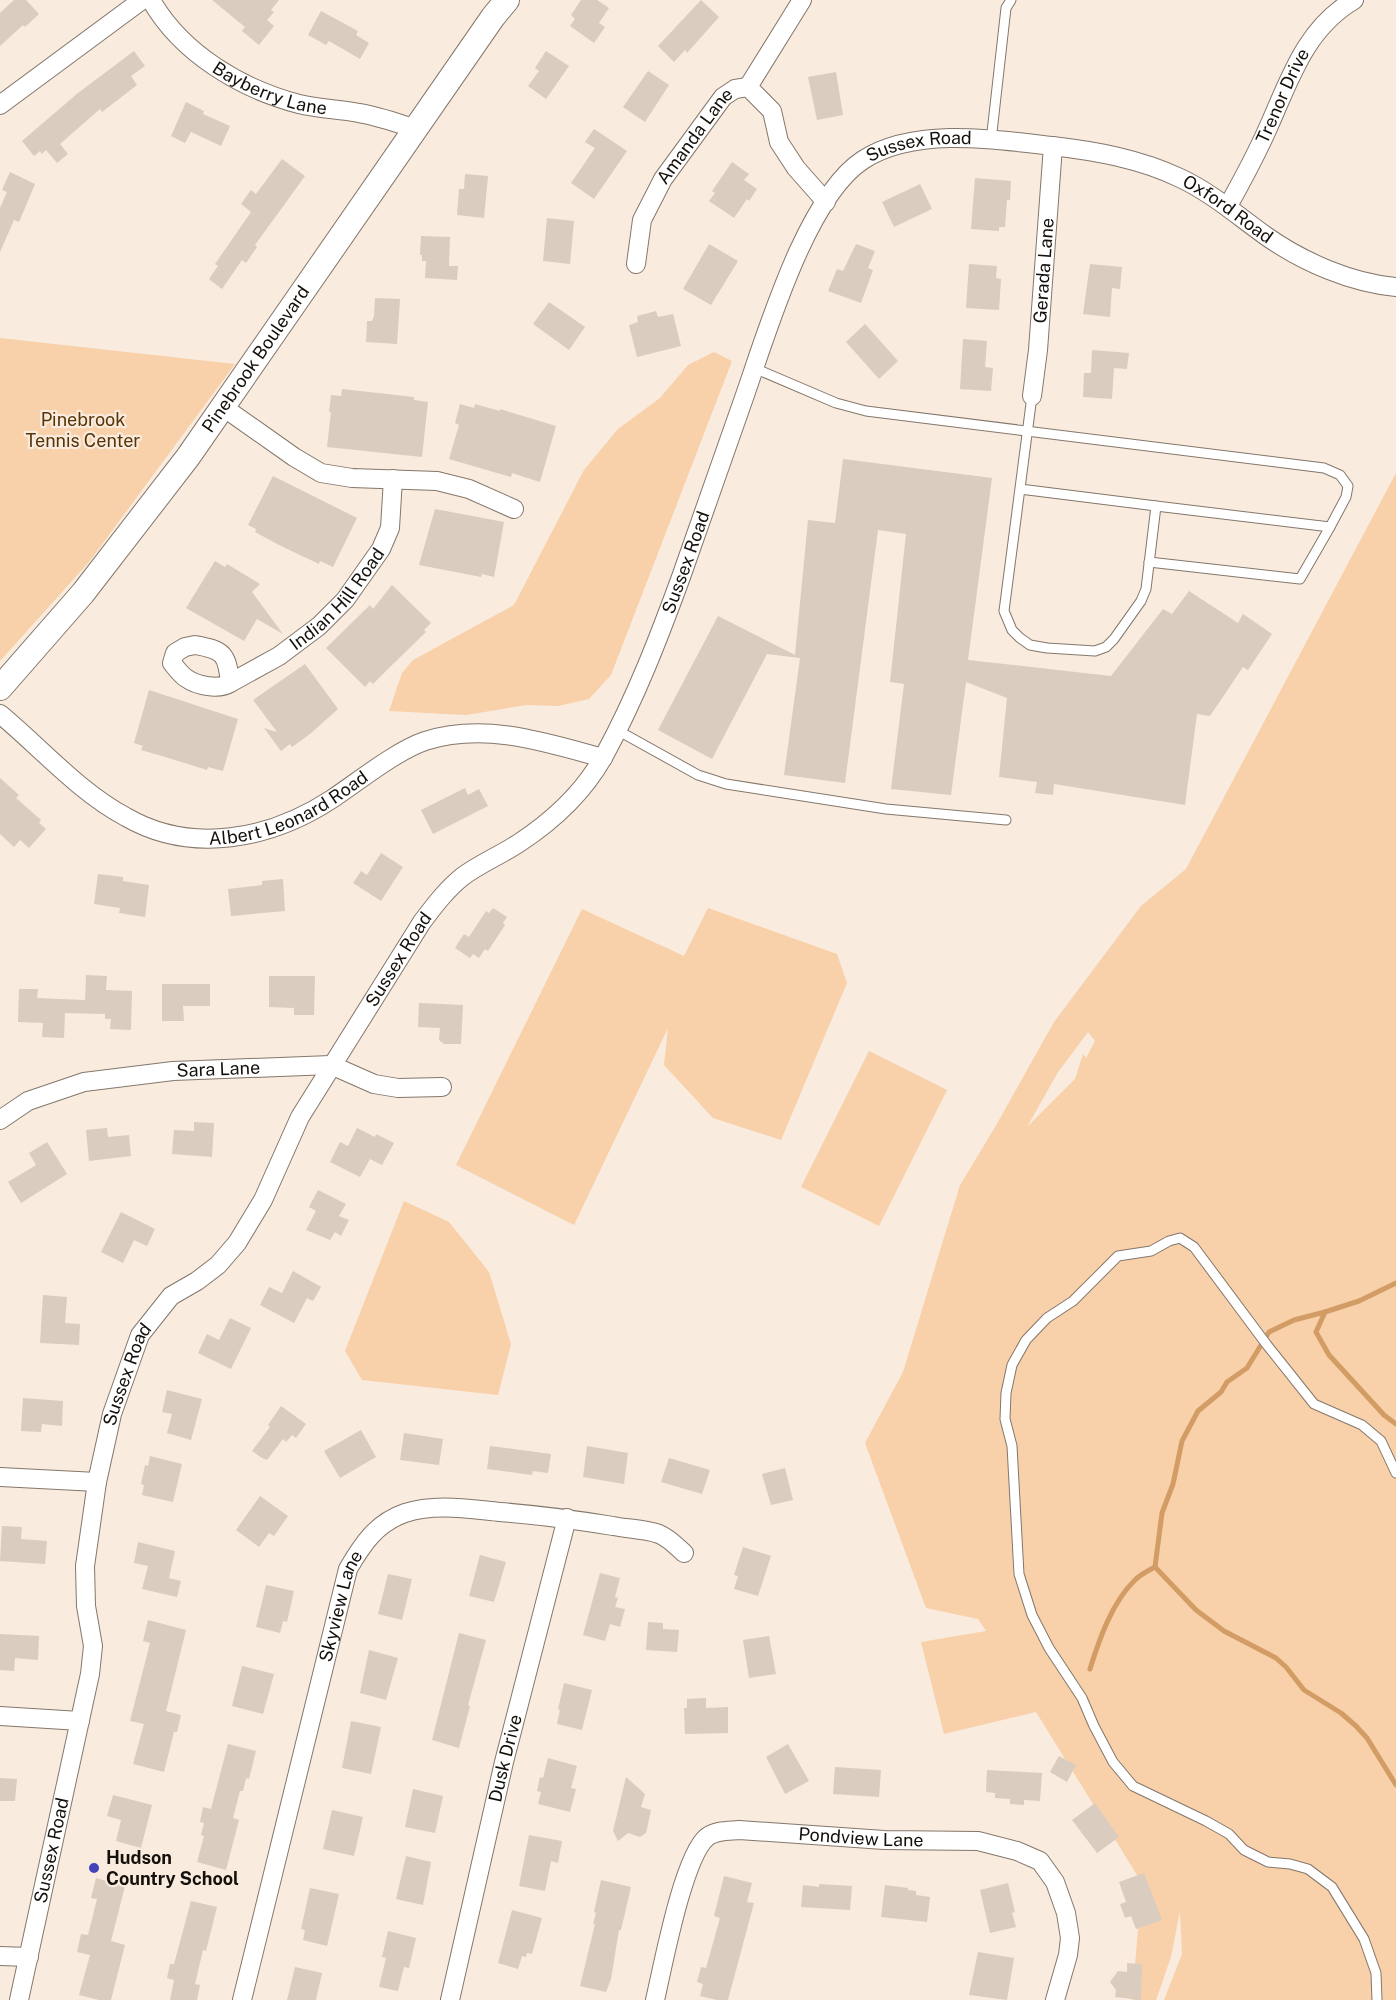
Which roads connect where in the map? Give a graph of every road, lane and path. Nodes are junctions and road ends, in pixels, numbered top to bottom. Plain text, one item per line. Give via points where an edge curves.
1 (142, 0) edge
2 (151, 0) edge
3 (802, 0) edge
4 (1011, 0) edge
5 (1354, 0) edge
6 (500, 6) edge
7 (748, 87) junction
8 (0, 105) edge
9 (416, 129) junction
10 (991, 141) junction
11 (1053, 146) junction
12 (826, 202) junction
13 (1228, 206) junction
14 (636, 264) dead end
15 (1396, 287) edge
16 (754, 368) junction
17 (1032, 396) joint
18 (223, 407) junction
19 (1028, 431) junction
20 (393, 479) junction
21 (1020, 489) junction
22 (1156, 506) junction
23 (514, 509) dead end
24 (1330, 527) junction
25 (1149, 562) junction
26 (230, 683) dead end
27 (0, 688) edge
28 (0, 714) edge
29 (617, 730) junction
30 (603, 758) junction
31 (1006, 820) dead end
32 (331, 1065) junction
33 (442, 1087) dead end
34 (0, 1120) edge
35 (1396, 1473) edge
36 (0, 1477) edge
37 (97, 1482) junction
38 (567, 1518) junction
39 (684, 1553) dead end
40 (0, 1716) edge
41 (80, 1721) junction
42 (0, 1956) edge
43 (29, 1958) junction
44 (19, 2000) edge
45 (242, 2000) edge
46 (450, 2000) edge
47 (655, 2000) edge
48 (1055, 2000) edge
49 (1377, 2000) edge

1 - 8 street
2 - 9 street, Bayberry Lane via 174,32 205,59 261,91 300,104 357,112
3 - 7 street
4 - 10 lane via 1006,8
5 - 13 street, Trenor Drive via 1318,29 1301,55 1257,153
6 - 9 street, Pinebrook Boulevard
7 - 12 street, Amanda Lane via 772,111 779,142
7 - 14 street, Amanda Lane via 723,97 663,179 642,220
9 - 18 street, Pinebrook Boulevard
10 - 11 street, Sussex Road
10 - 12 street, Sussex Road via 945,138 896,145 862,160 834,188
11 - 13 street, Oxford Road via 1127,158 1181,178
11 - 17 street, Gerada Lane
12 - 16 street, Sussex Road via 815,217 784,285
13 - 15 street, Oxford Road via 1299,256 1343,276
16 - 19 lane via 836,403 866,411
16 - 29 street, Sussex Road via 680,579 632,702
17 - 19 lane
18 - 20 street via 321,473
18 - 27 street, Pinebrook Boulevard via 114,555
19 - 21 lane
19 - 24 lane via 1324,468 1340,475 1348,486
20 - 23 street via 437,481 470,489
20 - 26 street, Indian Hill Road via 390,528 381,549 345,600 319,626 279,656
21 - 22 lane
21 - 25 lane via 1004,611 1012,630 1030,645 1095,651 1106,647 1141,602
22 - 24 lane
22 - 25 lane
24 - 25 lane via 1300,579
28 - 30 street, Albert Leonard Road via 86,791 119,813 162,833 189,838 252,835 289,822 423,742 463,733 501,734
29 - 30 street, Sussex Road
29 - 31 lane via 698,775 726,784 886,808
30 - 32 street, Sussex Road via 562,810 519,843 462,877 438,902
32 - 33 street, Sara Lane via 374,1084
32 - 34 street, Sara Lane via 173,1071 84,1082 28,1101
32 - 37 street, Sussex Road via 300,1117 237,1244 218,1265 171,1296 140,1335 112,1414
35 - 49 lane via 1381,1441 1362,1425 1314,1404 1194,1247 1180,1238 1151,1251 1118,1257 1072,1301 1047,1318 1026,1340 1012,1365 1005,1419 1012,1446 1019,1574 1032,1615 1082,1698 1113,1762 1133,1786 1229,1834 1245,1850 1268,1862 1308,1869 1332,1887 1364,1939 1376,1973
36 - 37 street
37 - 41 street, Sussex Road via 85,1566 93,1646
38 - 39 street, Skyview Lane via 658,1534
38 - 45 street, Skyview Lane via 431,1508 387,1521 363,1544 348,1569
38 - 46 street, Dusk Drive via 504,1762
40 - 41 street
41 - 43 street, Sussex Road
42 - 43 street
43 - 44 street, Sussex Road
47 - 48 street, Pondview Lane via 681,1890 696,1852 707,1837 739,1830 978,1841 1040,1861 1055,1882 1070,1938

